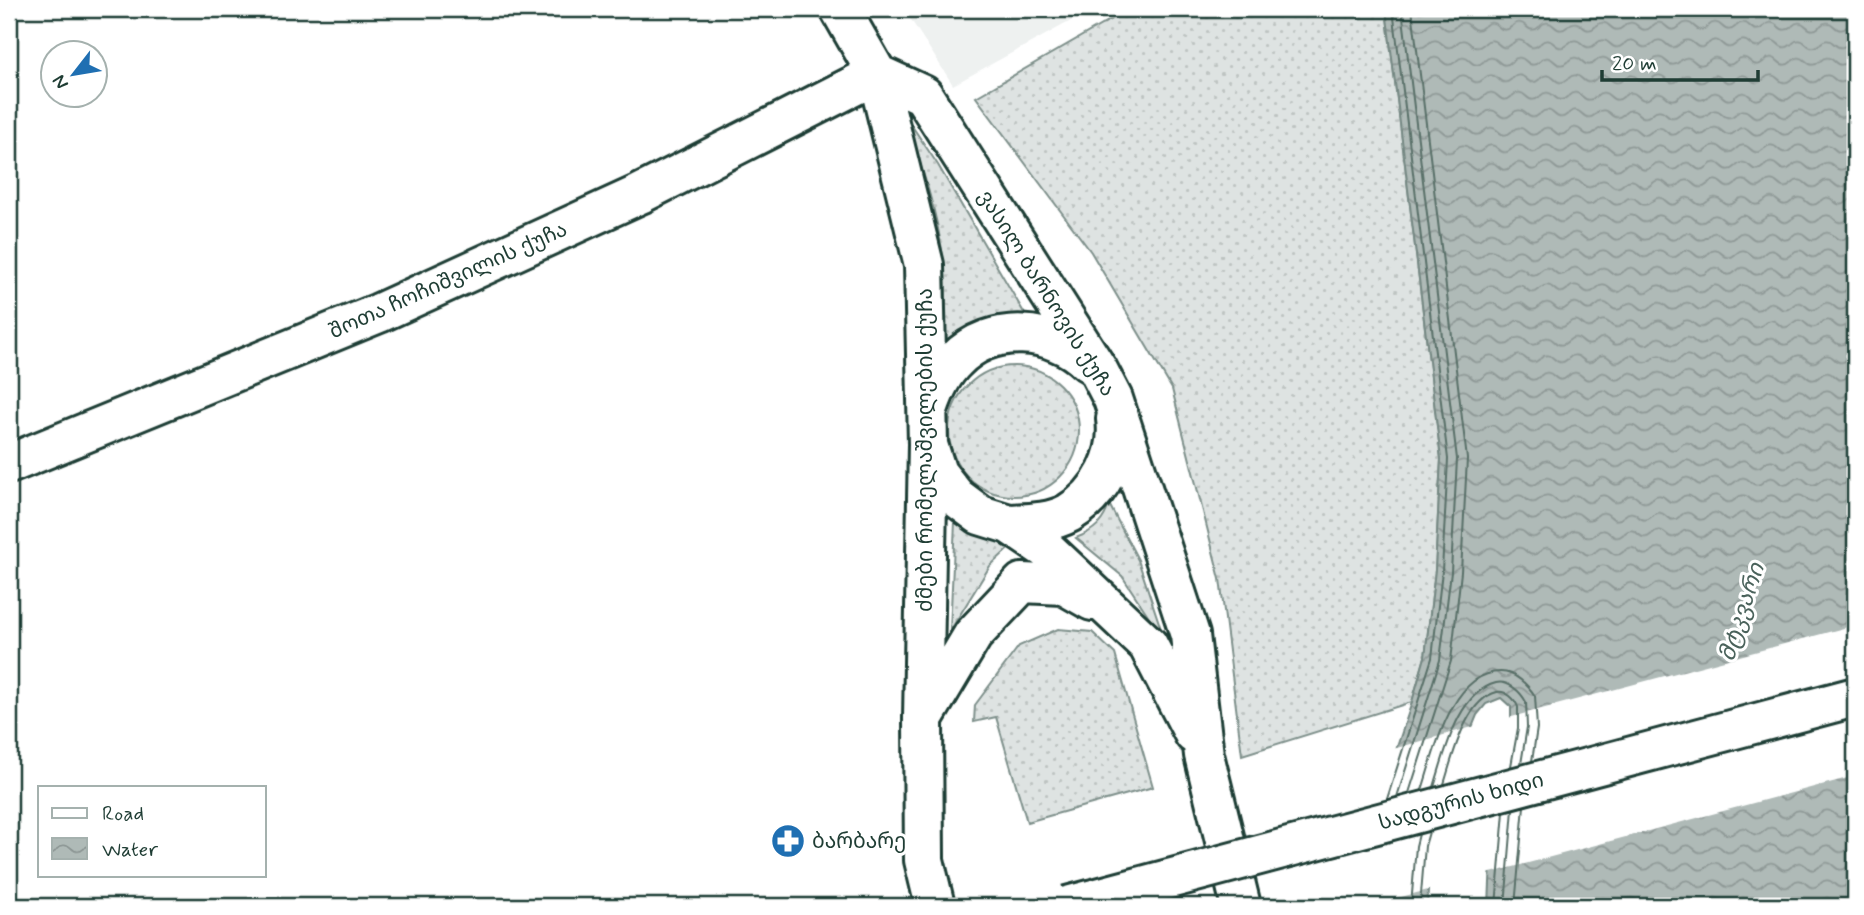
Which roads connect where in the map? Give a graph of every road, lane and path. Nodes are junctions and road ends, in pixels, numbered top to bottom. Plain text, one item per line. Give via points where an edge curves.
1 (839, 9) edge
2 (877, 74) junction
3 (1105, 385) junction
4 (927, 429) junction
5 (9, 464) edge
6 (1068, 513) junction
7 (1009, 524) junction
8 (1046, 549) junction
9 (1022, 583) junction
10 (1119, 616) junction
11 (1855, 697) edge
12 (923, 719) junction
13 (1204, 755) junction
14 (935, 906) edge
15 (1067, 906) edge
16 (1241, 906) edge

1 - 2 street, ძმები რომელაშვილების ქუჩა
2 - 3 street, ვასილ ბარნოვის ქუჩა via 923,95
2 - 4 street, ძმები რომელაშვილების ქუჩა via 924,265
2 - 5 street, შოთა ჩოჩიშვილის ქუჩა via 640,194 379,313
3 - 4 street via 1075,349 1046,336 1014,333 983,341 956,359 937,384
3 - 6 street via 1118,432 1111,465 1093,493
3 - 13 street, ვასილ ბარნოვის ქუჩა via 1190,635
4 - 7 street via 937,473 956,497 980,515
4 - 12 street, ძმები რომელაშვილების ქუჩა
6 - 7 street via 1040,523
6 - 8 street
7 - 8 street
8 - 9 street
8 - 10 street
9 - 10 street via 1064,585
9 - 12 street via 973,635
10 - 13 street, ვასილ ბარნოვის ქუჩა via 1147,645
11 - 15 street, სადგურის ხიდი, bridge
12 - 14 street, ძმები რომელაშვილების ქუჩა via 924,860
13 - 16 street, ვასილ ბარნოვის ქუჩა

